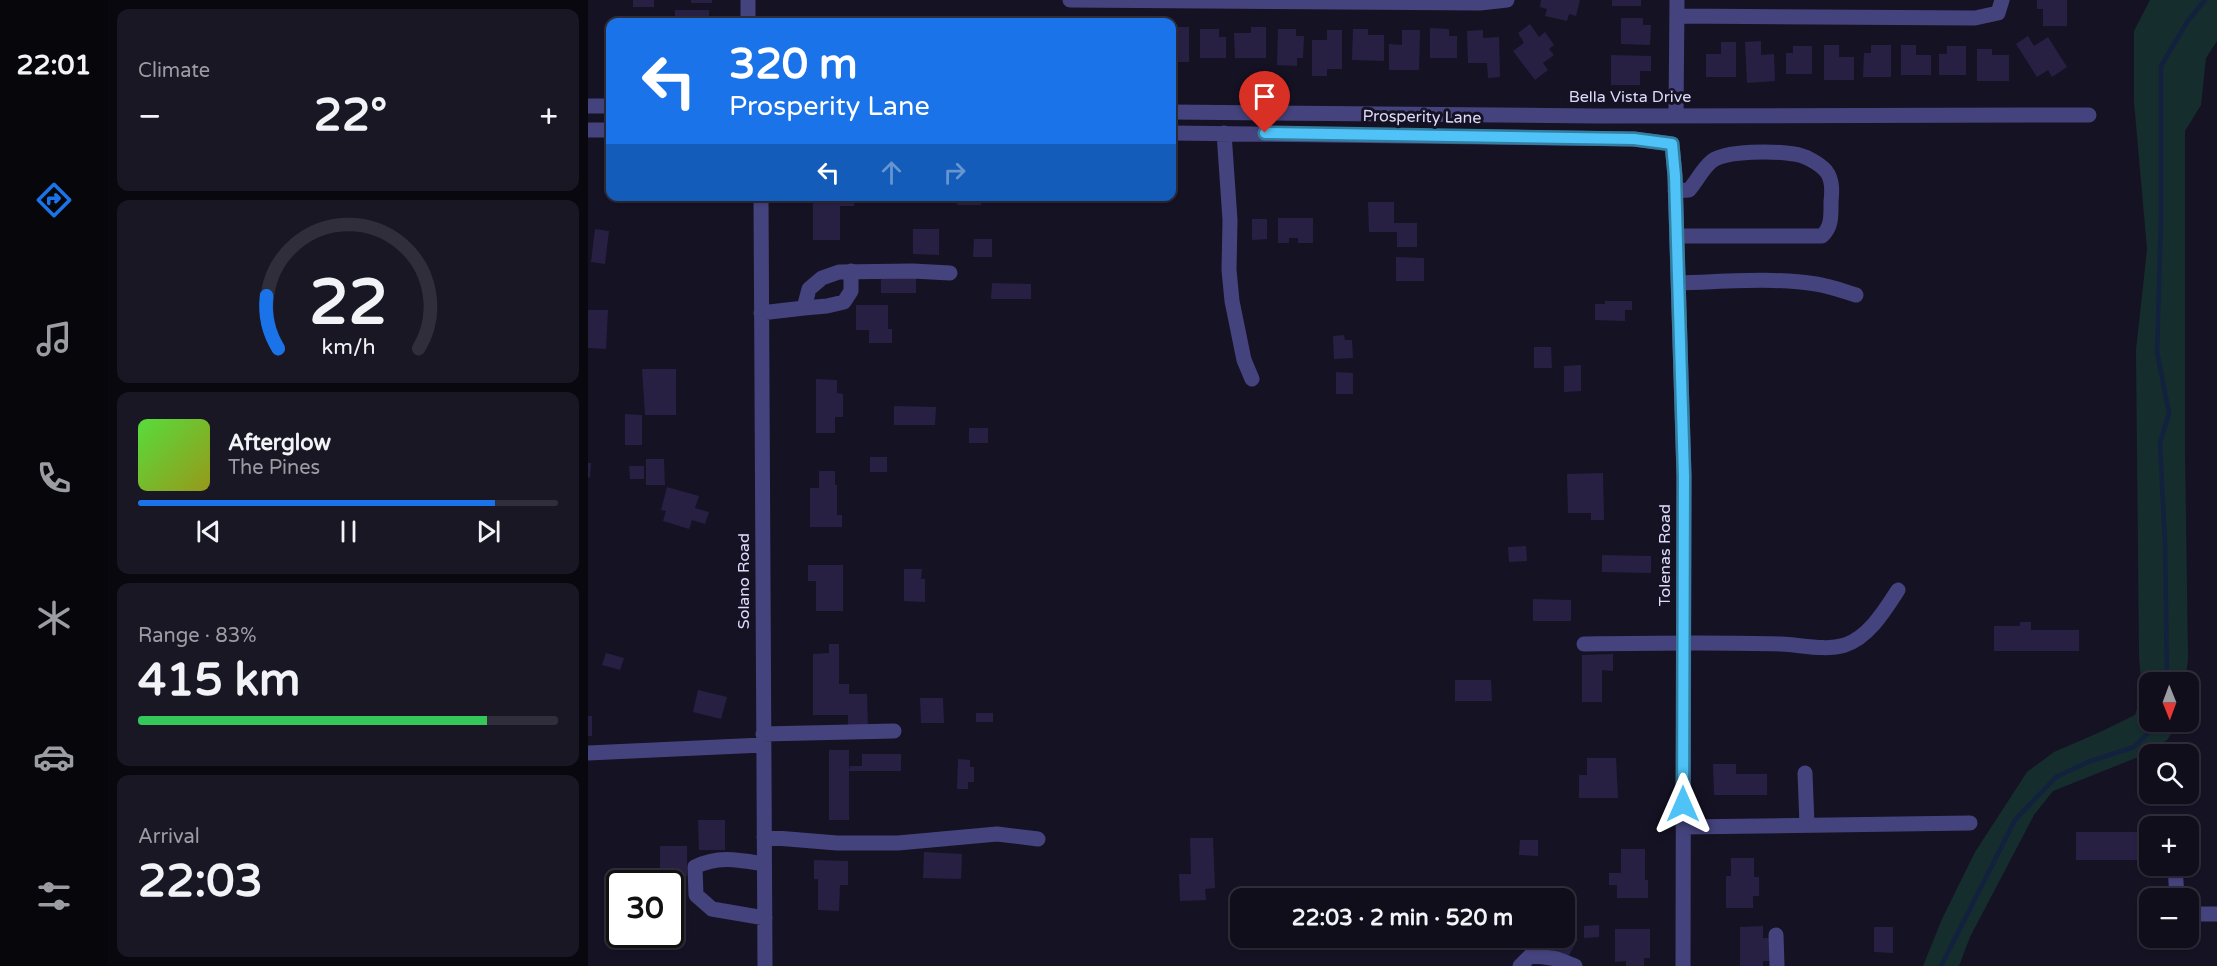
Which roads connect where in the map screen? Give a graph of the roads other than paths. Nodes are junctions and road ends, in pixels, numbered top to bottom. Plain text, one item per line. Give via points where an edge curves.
1 (748, 0) edge
2 (1070, 0) edge
3 (1507, 0) edge
4 (2000, 6) edge
5 (1677, 8) edge
6 (1848, 8) edge
7 (748, 18) edge
8 (588, 106) edge
9 (606, 106) edge
10 (1176, 112) edge
11 (2089, 115) dead end
12 (1676, 116) junction
13 (588, 130) edge
14 (606, 130) edge
15 (1176, 133) edge
16 (1224, 133) junction
17 (1672, 144) joint
18 (1675, 191) junction
19 (761, 201) edge
20 (1677, 236) junction
21 (851, 271) junction
22 (950, 273) dead end
23 (1678, 284) junction
24 (1856, 295) dead end
25 (804, 308) junction
26 (761, 313) junction
27 (1252, 379) dead end
28 (1898, 590) dead end
29 (1683, 643) junction
30 (1584, 644) dead end
31 (894, 731) dead end
32 (763, 740) junction
33 (588, 753) edge
34 (1805, 773) dead end
35 (1970, 823) dead end
36 (1808, 825) junction
37 (1683, 827) junction
38 (764, 837) junction
39 (1038, 839) dead end
40 (764, 864) junction
41 (2199, 914) edge
42 (2217, 914) edge
43 (765, 918) junction
44 (1776, 935) dead end
45 (765, 966) edge
46 (1520, 966) edge
47 (1575, 966) edge
48 (1683, 966) edge
49 (1777, 966) edge

1 - 7 street
2 - 3 street
4 - 6 street via 1975,18
5 - 6 street
5 - 12 street
8 - 9 street
10 - 12 street, Bella Vista Drive
11 - 12 street, Bella Vista Drive
13 - 14 street
15 - 16 street, Prosperity Lane
16 - 17 street, Prosperity Lane via 1634,139
16 - 27 street via 1232,301 1244,360
17 - 18 street, Tolenas Road
18 - 20 street, Tolenas Road
18 - 20 street via 1689,190 1712,161 1733,154 1795,154 1820,165 1832,188 1831,223 1822,236
19 - 26 street, Solano Road
20 - 23 street, Tolenas Road
21 - 22 street
21 - 25 street via 822,278 808,289
21 - 25 street via 851,291 844,302
23 - 24 street via 1804,282
23 - 29 street, Tolenas Road via 1684,476
25 - 26 street
26 - 32 street, Solano Road
28 - 29 street via 1882,616 1846,645 1828,648
29 - 30 street
29 - 37 street, Tolenas Road
31 - 32 street
32 - 33 street
32 - 38 street, Solano Road
34 - 36 street
35 - 36 street
36 - 37 street
37 - 48 street, Tolenas Road
38 - 39 street via 837,843 898,843 997,834
38 - 40 street, Solano Road
40 - 43 street, Solano Road
40 - 43 street via 727,858 695,867 696,895 711,909
41 - 42 street
43 - 45 street, Solano Road
44 - 49 street
46 - 47 street via 1531,956

